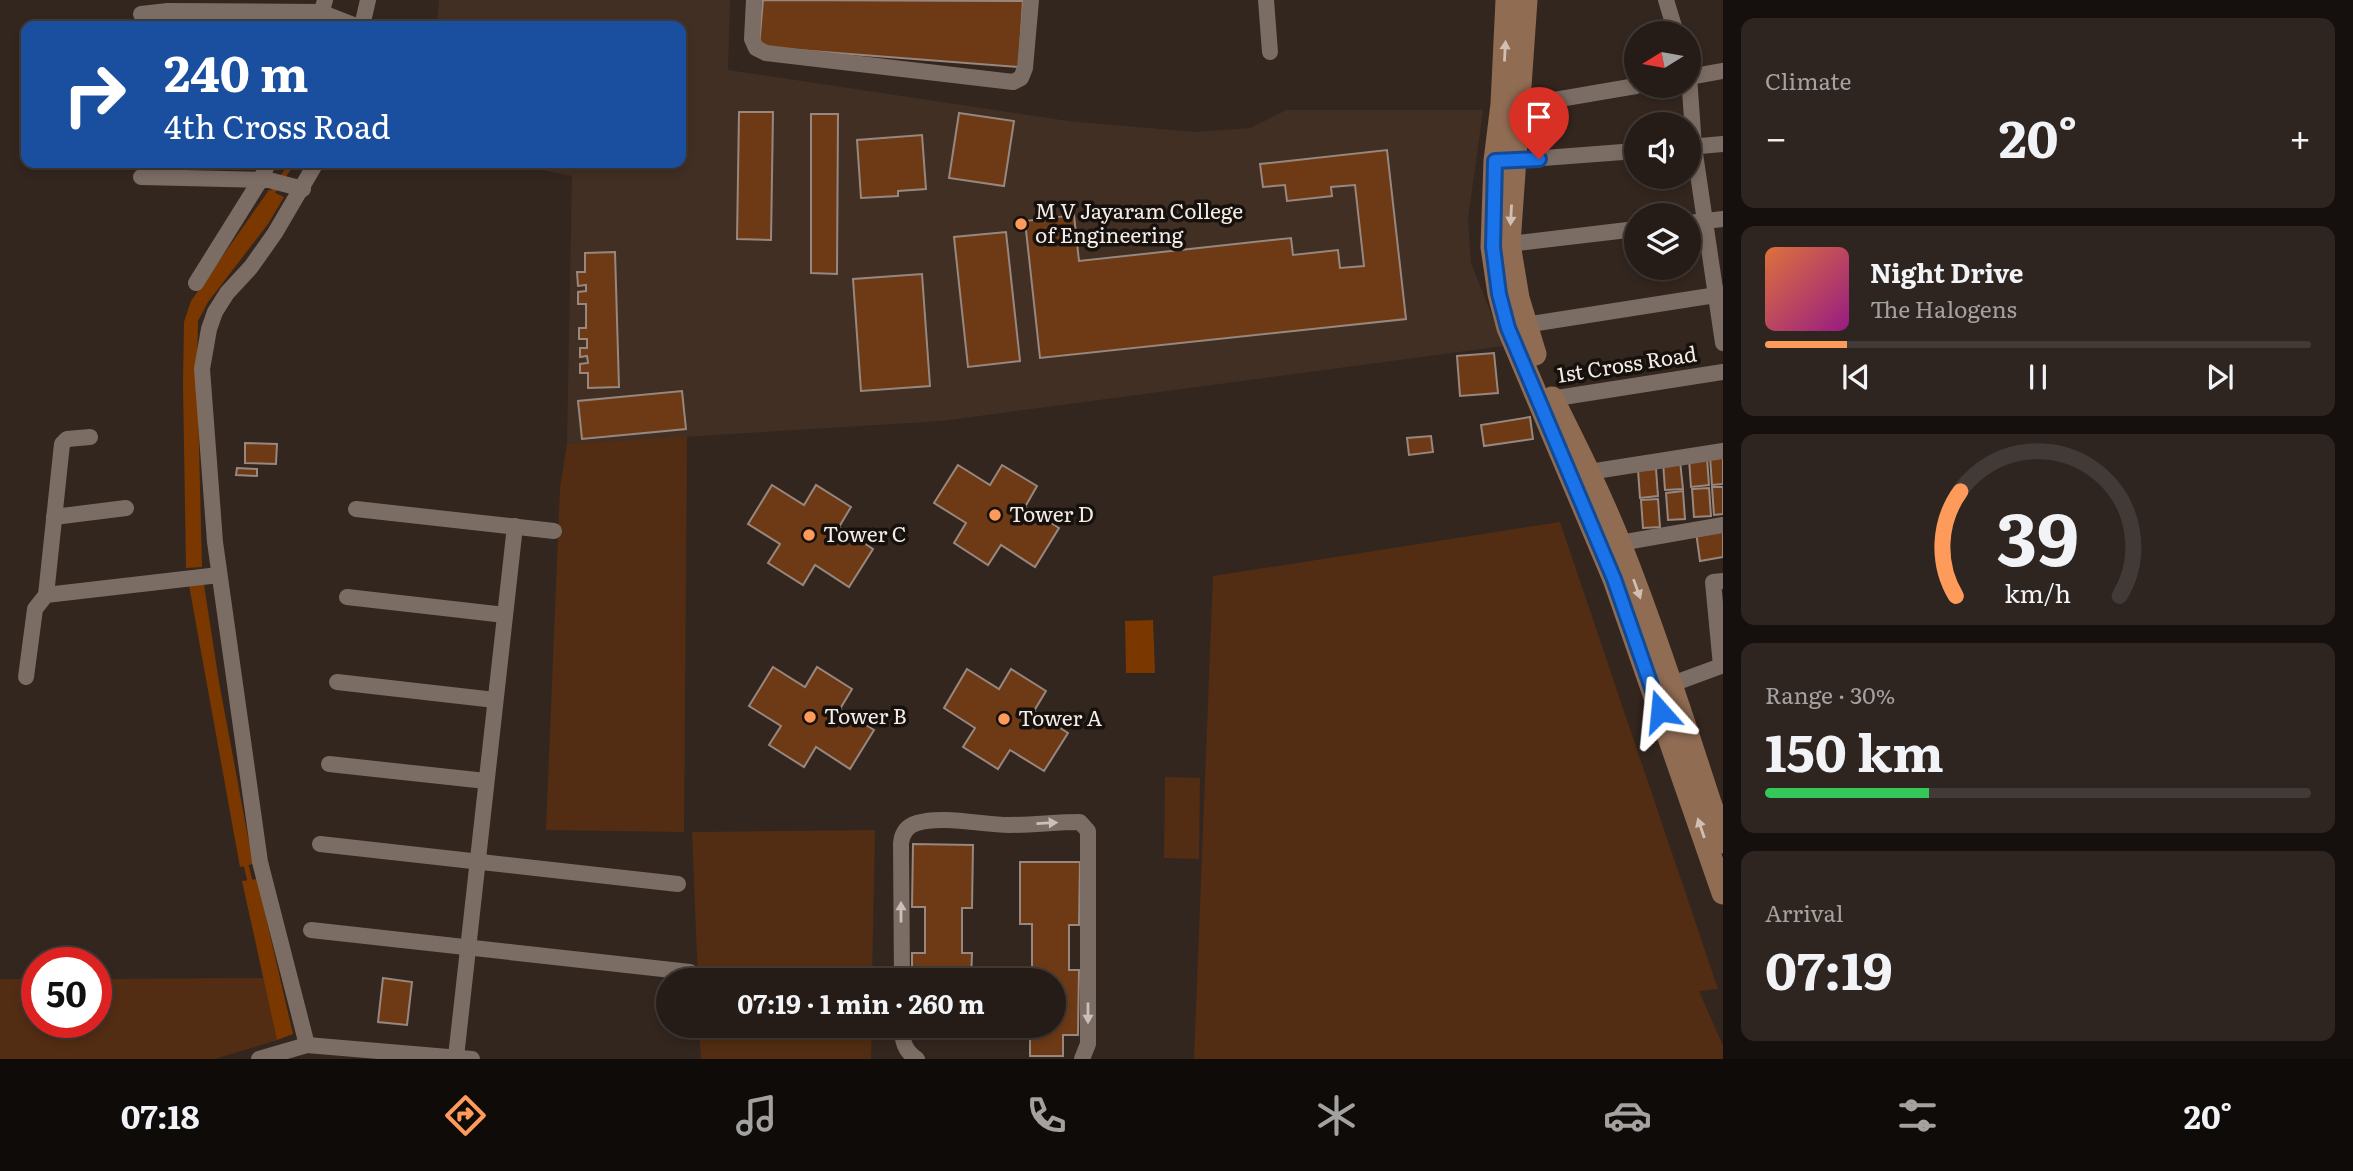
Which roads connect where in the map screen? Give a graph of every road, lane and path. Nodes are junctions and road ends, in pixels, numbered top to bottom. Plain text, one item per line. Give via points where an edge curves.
1 (368, 0) edge
2 (754, 0) edge
3 (1031, 0) edge
4 (1266, 0) edge
5 (1507, 0) edge
6 (1526, 0) edge
7 (1666, 0) edge
8 (168, 5) edge
9 (141, 14) dead end
10 (339, 19) edge
11 (1672, 21) edge
12 (1270, 52) dead end
13 (1723, 71) edge
14 (1701, 75) edge
15 (1624, 88) edge
16 (1519, 106) junction
17 (1723, 144) edge
18 (1701, 146) edge
19 (1624, 152) edge
20 (1504, 161) junction
21 (271, 168) edge
22 (307, 168) edge
23 (141, 177) dead end
24 (281, 183) junction
25 (1723, 219) edge
26 (1701, 221) edge
27 (1624, 230) edge
28 (1701, 237) edge
29 (1509, 244) junction
30 (196, 283) dead end
31 (1720, 295) edge
32 (1516, 326) junction
33 (1723, 343) edge
34 (1723, 372) edge
35 (1545, 399) junction
36 (90, 437) dead end
37 (1723, 451) edge
38 (1589, 472) junction
39 (125, 508) dead end
40 (356, 509) dead end
41 (54, 517) junction
42 (1723, 525) edge
43 (515, 526) junction
44 (554, 531) dead end
45 (1620, 543) junction
46 (213, 576) junction
47 (1723, 581) edge
48 (46, 595) junction
49 (347, 597) dead end
50 (505, 615) junction
51 (1722, 669) edge
52 (26, 677) dead end
53 (337, 682) dead end
54 (1662, 687) junction
55 (495, 700) junction
56 (329, 764) dead end
57 (486, 781) junction
58 (1723, 842) edge
59 (320, 844) dead end
60 (477, 862) junction
61 (678, 884) dead end
62 (1723, 893) edge
63 (311, 930) dead end
64 (468, 947) junction
65 (656, 968) edge
66 (902, 968) edge
67 (904, 1038) edge
68 (295, 1048) junction
69 (464, 1058) edge
70 (259, 1059) edge
71 (917, 1059) edge
72 (1083, 1059) edge

1 - 10 street
2 - 3 street via 752,39 756,48 766,52 1013,82 1025,68
4 - 12 street
20 -> 5 main road
6 - 16 main road
7 - 11 street
8 - 9 street
8 - 10 street
13 - 14 street
15 - 16 street
16 - 20 main road
17 - 18 street
19 - 20 street
20 -> 29 main road
20 - 32 main road via 1493,247 1499,294
21 - 24 street
22 - 24 street
23 - 24 street
24 - 30 street
24 - 46 street via 251,267 215,312 202,369
25 - 26 street
27 - 29 street
28 - 31 street
29 - 32 main road
31 - 32 street
31 - 33 street
32 - 35 main road
34 - 35 street, 1st Cross Road
35 - 38 main road
35 - 54 main road via 1614,579
36 - 41 street via 62,442
37 - 38 street
38 - 45 main road
39 - 41 street
40 - 43 street
41 - 48 street
42 - 45 street
43 - 44 street
43 - 50 street
45 -> 54 main road
46 - 48 street
46 - 68 street
47 - 51 street via 1713,582
48 - 52 street via 35,609
49 - 50 street
50 - 55 street
51 - 54 street
53 - 55 street
54 - 58 main road
62 -> 54 main road
55 - 57 street
56 - 57 street
57 - 60 street
59 - 60 street
60 - 61 street
60 - 64 street
63 - 64 street
64 - 65 street
64 - 69 street
66 -> 72 street via 901,843 909,826 920,822 1080,822 1088,831 1088,1044
67 - 71 street via 908,1053
68 - 69 street
68 - 70 street

